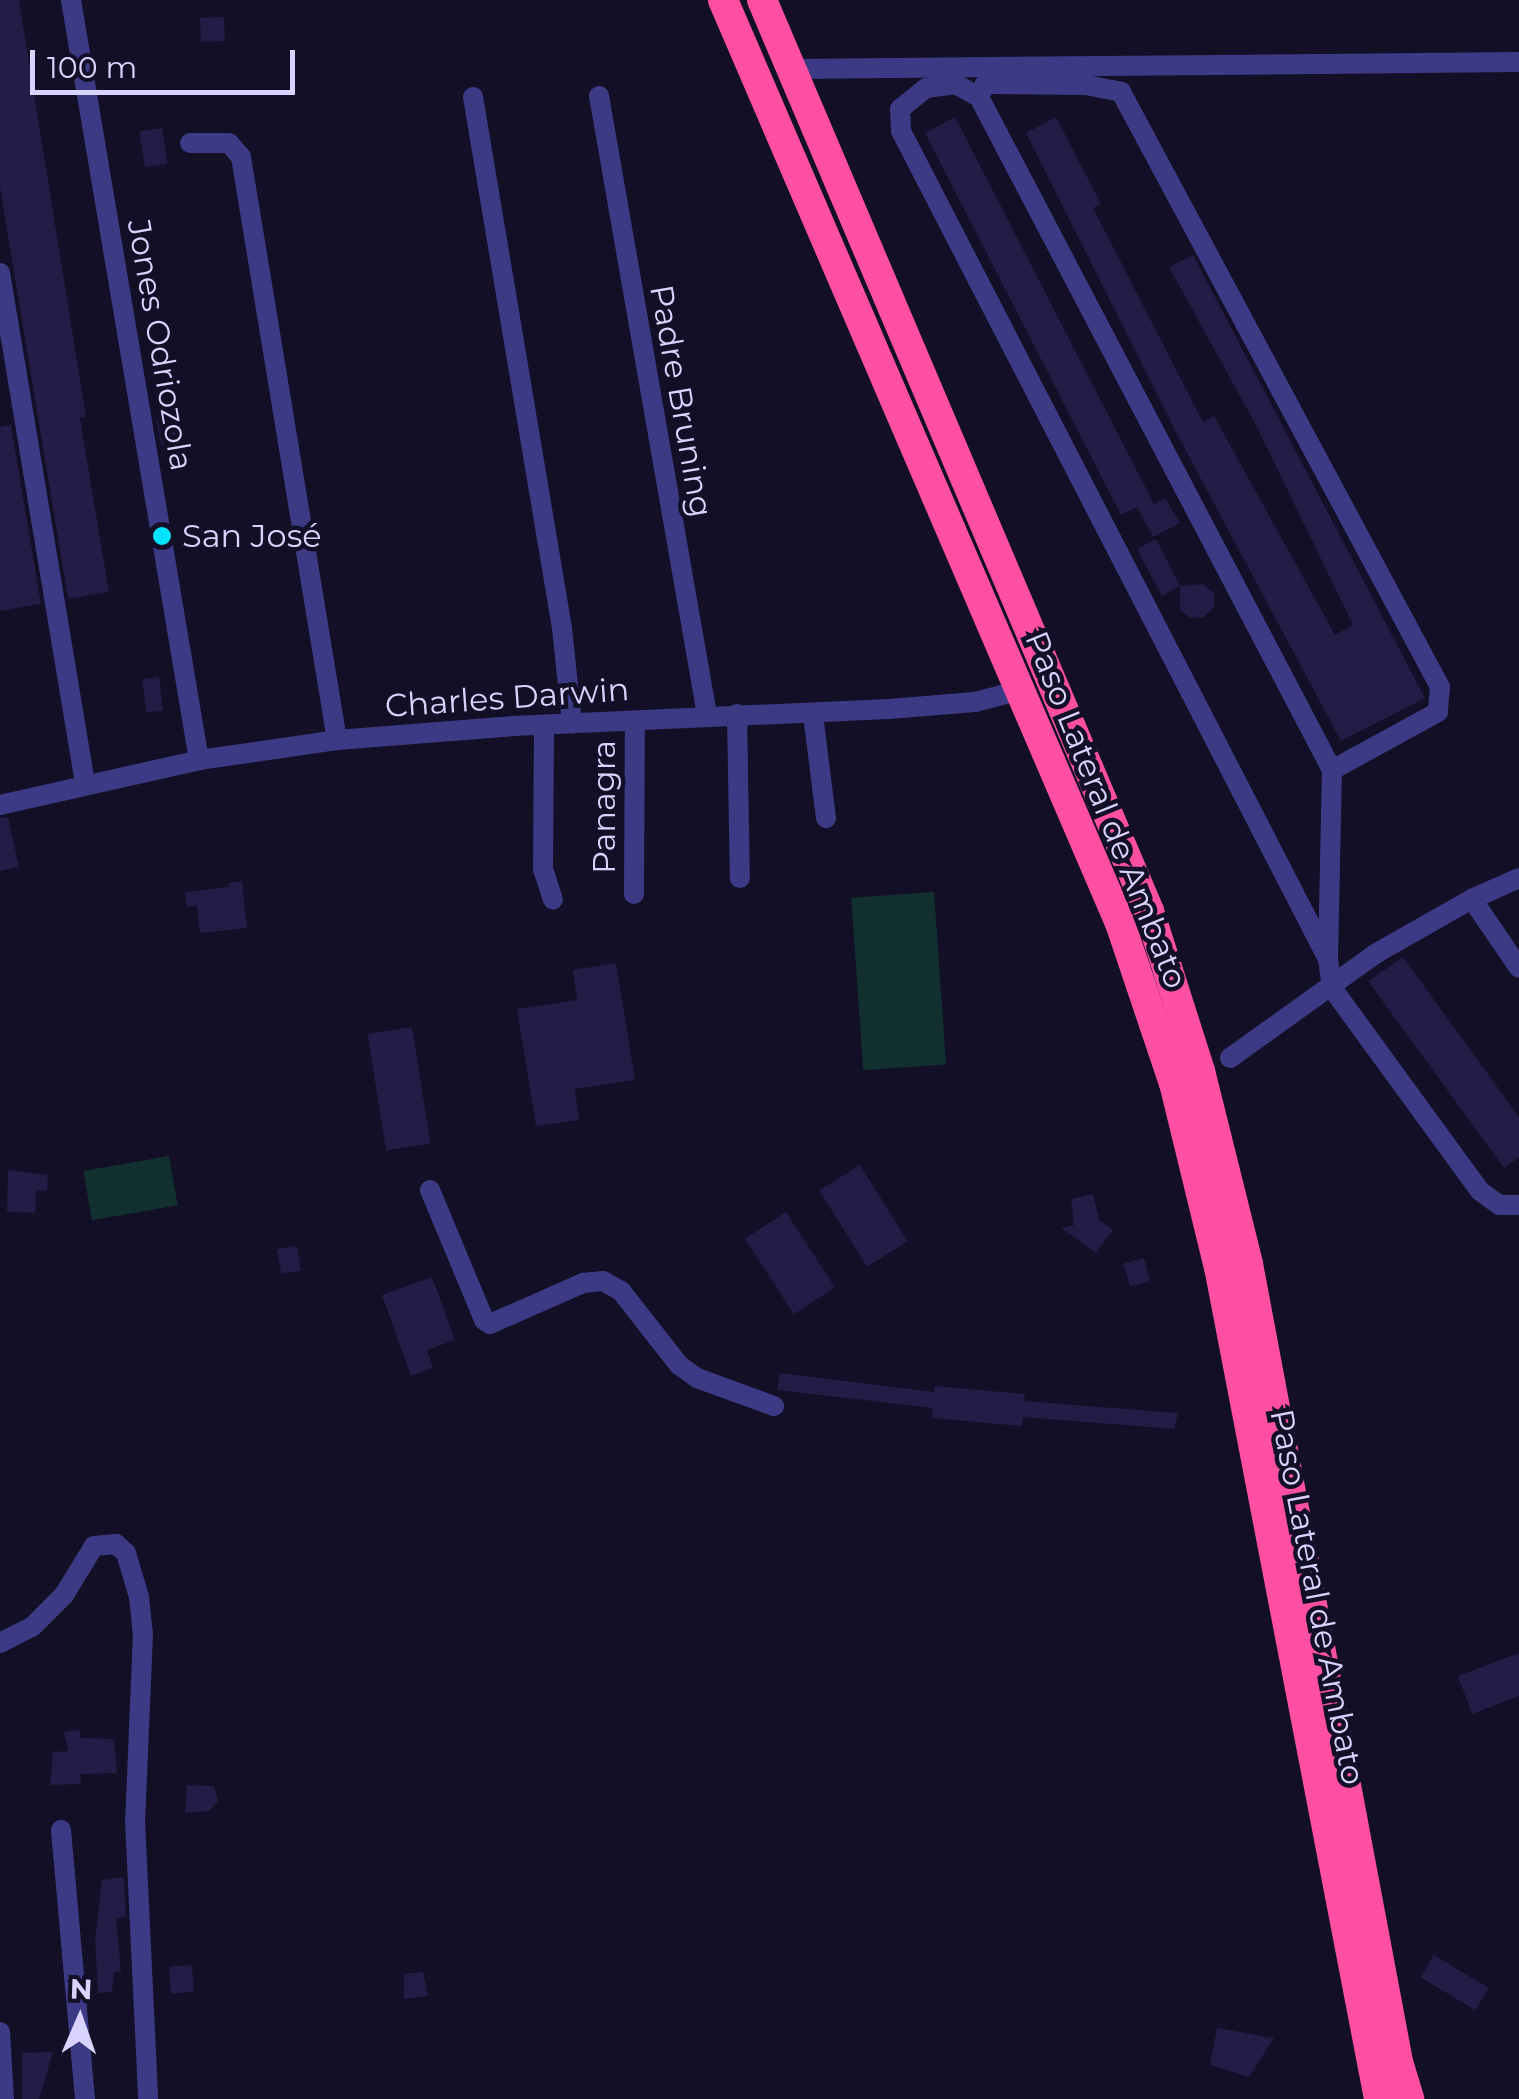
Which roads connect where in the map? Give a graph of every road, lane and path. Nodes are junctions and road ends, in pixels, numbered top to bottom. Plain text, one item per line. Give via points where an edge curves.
1 (71, 0) edge
2 (723, 0) edge
3 (762, 0) edge
4 (1519, 62) edge
5 (794, 69) junction
6 (599, 96) dead end
7 (979, 96) junction
8 (473, 97) dead end
9 (190, 142) dead end
10 (0, 273) edge
11 (960, 468) junction
12 (928, 481) junction
13 (1022, 690) junction
14 (738, 714) junction
15 (707, 715) junction
16 (813, 715) junction
17 (634, 721) junction
18 (572, 724) junction
19 (544, 726) junction
20 (337, 740) junction
21 (199, 760) junction
22 (1332, 770) junction
23 (85, 783) junction
24 (0, 805) edge
25 (826, 818) dead end
26 (740, 878) dead end
27 (1519, 878) edge
28 (634, 894) dead end
29 (553, 898) dead end
30 (1472, 899) junction
31 (1328, 959) junction
32 (1519, 968) edge
33 (1332, 988) junction
34 (1230, 1058) dead end
35 (430, 1190) dead end
36 (1519, 1206) edge
37 (774, 1406) dead end
38 (0, 1643) edge
39 (61, 1830) dead end
40 (0, 2032) edge
41 (4, 2099) edge
42 (85, 2099) edge
43 (148, 2099) edge
44 (1379, 2099) edge
45 (1409, 2099) edge

1 - 21 street, Jones Odriozola
2 - 12 highway, Paso Lateral de Ambato
3 - 5 highway, Paso Lateral de Ambato
4 - 5 street
5 - 11 highway, Paso Lateral de Ambato
6 - 15 street, Padre Bruning
7 - 22 street
7 - 22 street via 985,84 1121,92 1440,687 1438,712
7 - 31 street via 956,84 926,88 900,109 901,131
8 - 18 street via 562,628
9 - 20 street via 229,143 241,157
10 - 23 street
11 - 12 highway
11 - 45 highway, Paso Lateral de Ambato via 1149,910 1200,1072 1248,1264
12 - 13 highway, Paso Lateral de Ambato
13 - 16 street, Charles Darwin via 975,702
13 - 44 highway, Paso Lateral de Ambato via 1120,923 1174,1084 1218,1267
14 - 15 street, Charles Darwin
14 - 16 street, Charles Darwin
14 - 26 street
15 - 17 street, Charles Darwin
16 - 25 street
17 - 18 street, Charles Darwin
17 - 28 street, Panagra
18 - 19 street, Charles Darwin
19 - 20 street, Charles Darwin
19 - 29 street via 543,868
20 - 21 street, Charles Darwin
21 - 23 street, Charles Darwin
22 - 31 street
23 - 24 street, Charles Darwin
27 - 30 street
30 - 32 street
30 - 33 street via 1376,954
31 - 33 street
33 - 34 street
33 - 36 street via 1486,1199
35 - 37 street via 490,1324 583,1282 603,1281 622,1291 679,1365
38 - 43 street via 32,1628 64,1594 94,1546 116,1544 126,1553 143,1634 135,1820
39 - 42 street
40 - 41 street

